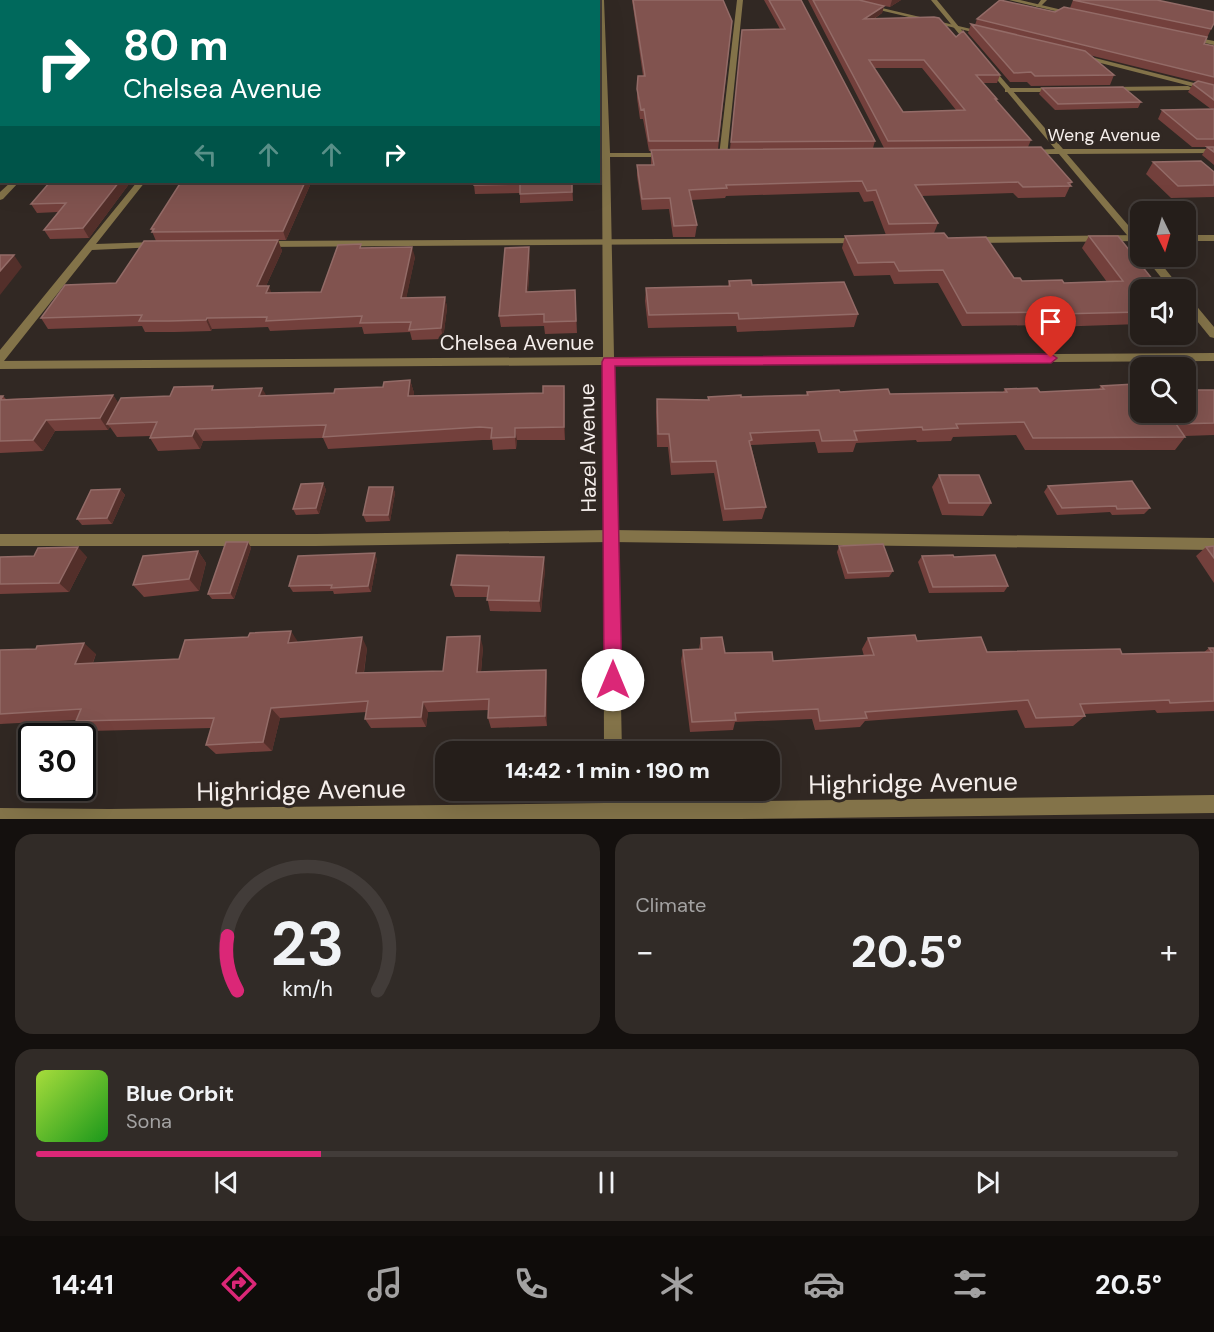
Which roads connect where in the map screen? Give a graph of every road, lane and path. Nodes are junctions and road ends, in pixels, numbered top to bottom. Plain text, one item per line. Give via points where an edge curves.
1 (602, 0) edge
2 (741, 0) edge
3 (840, 0) edge
4 (934, 0) edge
5 (1012, 0) edge
6 (1044, 0) edge
7 (1038, 6) junction
8 (1085, 16) edge
9 (956, 28) junction
10 (992, 35) edge
11 (1179, 36) edge
12 (1214, 43) edge
13 (979, 55) edge
14 (1077, 56) edge
15 (986, 63) edge
16 (1100, 89) edge
17 (1008, 90) junction
18 (1066, 90) edge
19 (1212, 90) edge
20 (1214, 151) edge
21 (1017, 152) edge
22 (1062, 152) junction
23 (602, 155) edge
24 (676, 156) edge
25 (711, 156) edge
26 (723, 156) junction
27 (734, 156) edge
28 (14, 183) edge
29 (140, 183) edge
30 (0, 196) edge
31 (1130, 232) edge
32 (1196, 238) edge
33 (1214, 238) edge
34 (962, 240) edge
35 (868, 241) edge
36 (1130, 241) edge
37 (607, 242) junction
38 (258, 244) edge
39 (163, 245) edge
40 (91, 247) junction
41 (1158, 267) edge
42 (1168, 279) edge
43 (1196, 312) edge
44 (1214, 334) edge
45 (1214, 357) edge
46 (0, 358) edge
47 (609, 362) junction
48 (0, 365) edge
49 (611, 536) junction
50 (0, 540) edge
51 (1214, 544) edge
52 (614, 741) edge
53 (614, 801) edge
54 (1214, 804) edge
55 (614, 813) junction
56 (0, 816) edge

1 - 23 street, Hazel Avenue
2 - 26 street
3 - 9 street
4 - 9 street
5 - 7 street
6 - 7 street
7 - 8 street
9 - 10 street
9 - 13 street
11 - 12 street
14 - 19 street
15 - 17 street
16 - 19 street
17 - 18 street
17 - 22 street
20 - 22 street, Weng Avenue
21 - 22 street, Weng Avenue
22 - 31 street
23 - 24 street
23 - 37 street, Hazel Avenue
25 - 26 street
26 - 27 street
28 - 30 street
29 - 40 street
32 - 33 street
34 - 36 street
35 - 37 street
37 - 38 street
37 - 47 street, Hazel Avenue
39 - 40 street
40 - 46 street
41 - 42 street
43 - 44 street
45 - 47 street, Chelsea Avenue
47 - 48 street, Chelsea Avenue
47 - 49 street, Hazel Avenue
49 - 50 street
49 - 51 street
49 - 52 street, Hazel Avenue
53 - 55 street
54 - 55 street, Highridge Avenue
55 - 56 street, Highridge Avenue

